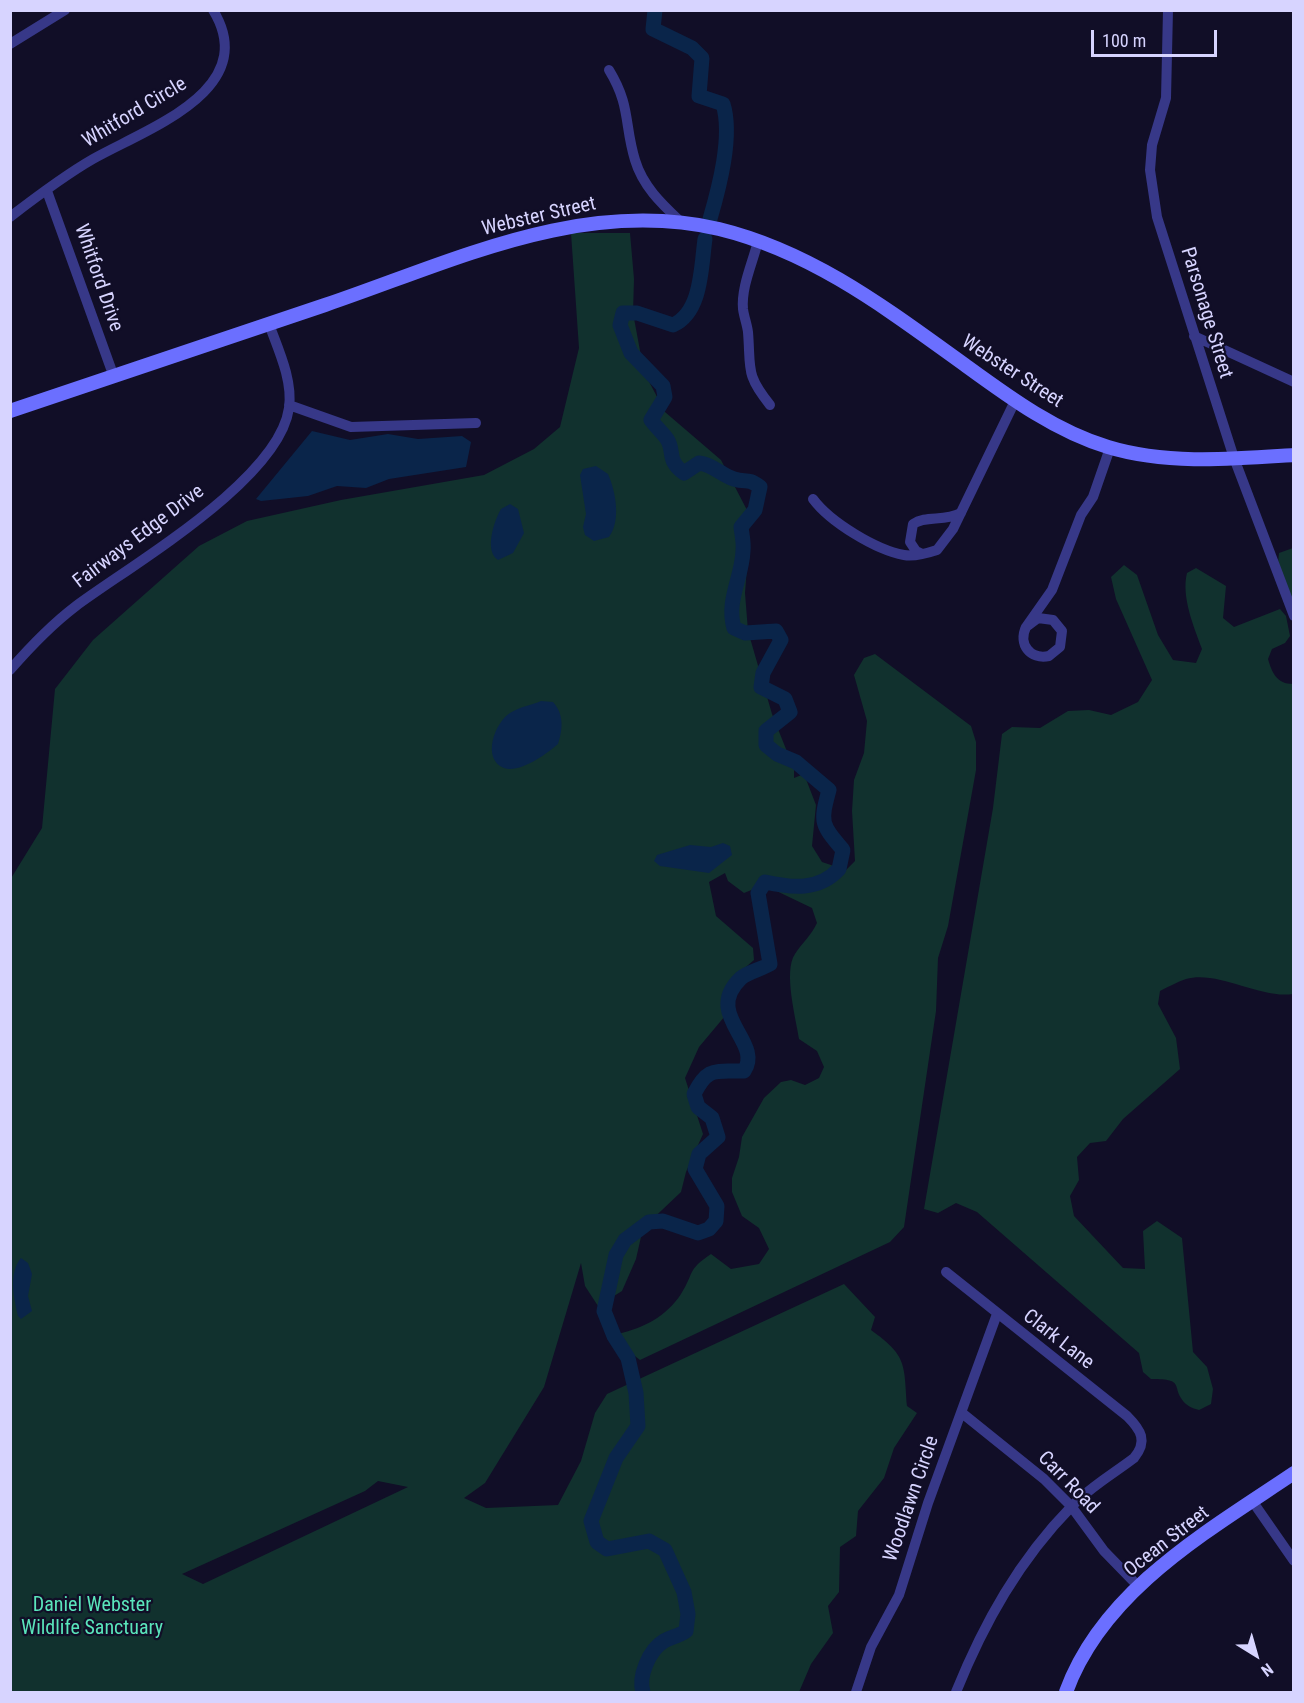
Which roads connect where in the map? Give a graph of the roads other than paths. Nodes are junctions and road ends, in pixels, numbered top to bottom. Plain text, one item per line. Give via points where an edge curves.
1 (65, 10) edge
2 (213, 10) edge
3 (1168, 10) edge
4 (10, 44) edge
5 (609, 70) dead end
6 (47, 191) junction
7 (10, 218) edge
8 (682, 224) junction
9 (758, 241) junction
10 (269, 324) junction
11 (1194, 336) junction
12 (114, 377) junction
13 (1293, 382) edge
14 (1015, 400) junction
15 (289, 405) junction
16 (770, 405) dead end
17 (10, 411) edge
18 (476, 423) dead end
19 (1110, 447) junction
20 (1293, 455) edge
21 (1234, 458) junction
22 (813, 499) dead end
23 (961, 513) junction
24 (922, 554) junction
25 (1293, 616) edge
26 (1026, 627) dead end
27 (10, 670) edge
28 (946, 1272) dead end
29 (997, 1314) junction
30 (962, 1413) junction
31 (1293, 1473) edge
32 (1253, 1502) junction
33 (1071, 1506) junction
34 (1293, 1561) edge
35 (1139, 1587) junction
36 (856, 1692) edge
37 (956, 1692) edge
38 (1066, 1692) edge

1 - 4 street
2 - 6 street, Whitford Circle via 222,27 225,54 217,78 207,91
3 - 11 street, Parsonage Street via 1166,98 1152,145 1150,170 1157,217
5 - 8 street via 624,96 630,143 642,178
6 - 7 street, Whitford Circle
6 - 12 street, Whitford Drive
8 - 9 street, Webster Street
8 - 10 street, Webster Street via 620,221 551,230 484,249
9 - 14 street, Webster Street via 798,256 847,282
9 - 16 street via 743,308 752,381
10 - 12 street, Webster Street
10 - 15 street, Fairways Edge Drive via 287,380
11 - 13 street
11 - 21 street, Parsonage Street
12 - 17 street, Webster Street
14 - 19 street, Webster Street via 1053,423
14 - 23 street
15 - 18 street via 351,427
15 - 27 street, Fairways Edge Drive via 277,440 201,518 59,620
19 - 21 street, Webster Street via 1174,458
19 - 26 street via 1093,497 1081,515 1052,590
20 - 21 street, Webster Street
21 - 25 street, Parsonage Street
22 - 24 street via 836,522 873,542 903,555
23 - 24 street via 942,546
23 - 24 street via 945,519 923,519 913,525 910,542
28 - 29 street, Clark Lane
29 - 30 street, Woodlawn Circle
29 - 33 street, Clark Lane via 1138,1426 1143,1440 1140,1451
30 - 33 street, Carr Road via 1044,1479
30 - 36 street, Woodlawn Circle via 921,1522 899,1595 871,1647
31 - 32 street, Ocean Street
32 - 34 street
32 - 35 street, Ocean Street via 1174,1556
33 - 35 street, Carr Road via 1104,1551
33 - 37 street via 1005,1591 986,1623
35 - 38 street, Ocean Street via 1101,1629

